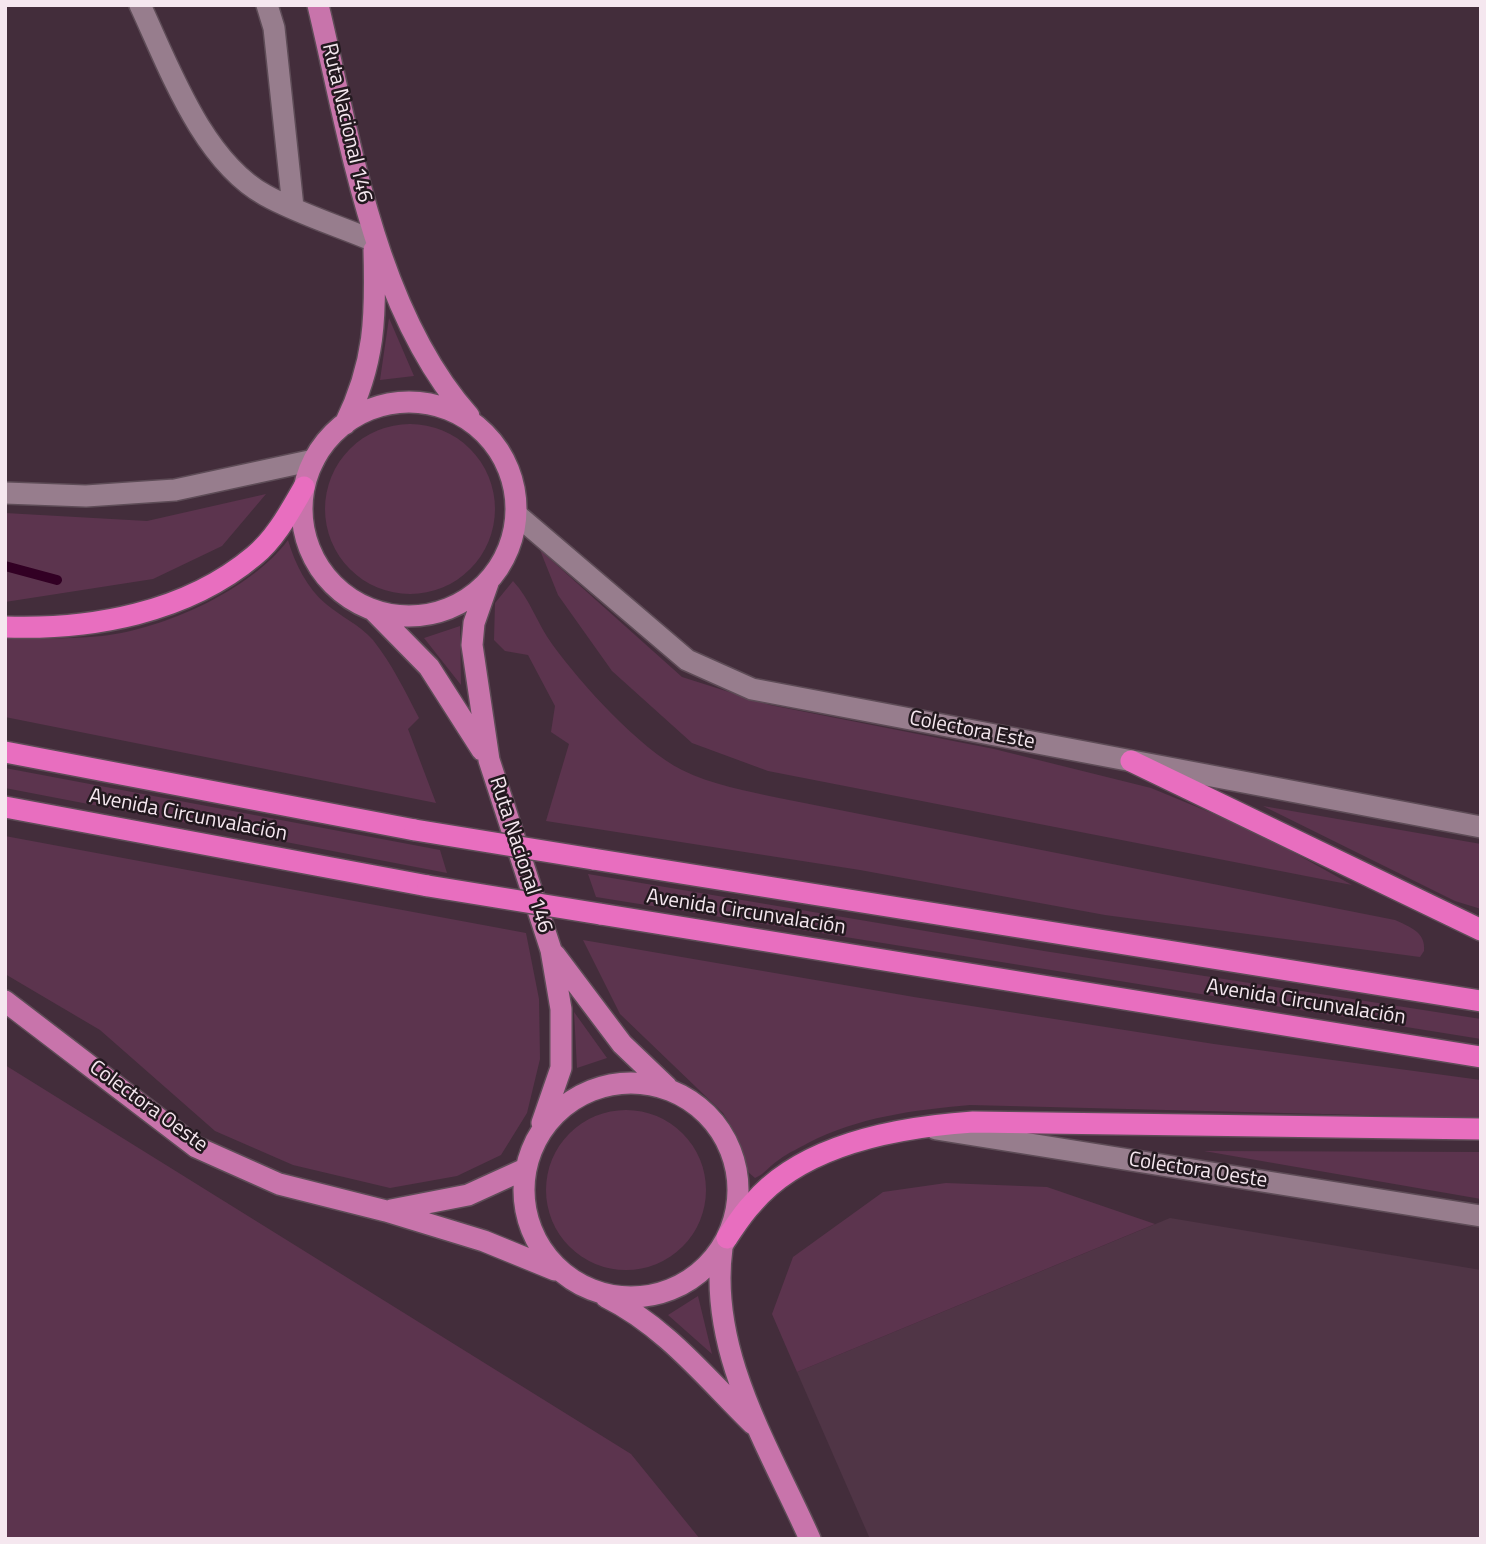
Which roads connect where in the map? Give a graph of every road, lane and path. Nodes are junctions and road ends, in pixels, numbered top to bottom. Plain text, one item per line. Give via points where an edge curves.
1 (140, 5) edge
2 (267, 5) edge
3 (318, 5) edge
4 (293, 206) junction
5 (374, 241) junction
6 (345, 424) junction
7 (478, 426) junction
8 (314, 460) junction
9 (304, 487) junction
10 (5, 493) edge
11 (517, 515) junction
12 (488, 583) junction
13 (374, 611) junction
14 (5, 626) edge
15 (5, 752) edge
16 (489, 760) junction
17 (1131, 761) junction
18 (5, 807) edge
19 (1481, 827) edge
20 (1481, 930) edge
21 (551, 950) junction
22 (5, 1001) edge
23 (1481, 1001) edge
24 (1481, 1057) edge
25 (670, 1089) junction
26 (916, 1126) junction
27 (1481, 1129) edge
28 (535, 1139) junction
29 (525, 1169) junction
30 (386, 1211) junction
31 (1481, 1216) edge
32 (724, 1242) junction
33 (563, 1274) junction
34 (586, 1287) junction
35 (755, 1425) junction
36 (810, 1539) edge

1 - 4 street via 190,112 225,159 264,195
2 - 4 street via 274,29
3 - 5 main road, Ruta Nacional 146
4 - 5 street
5 - 6 main road, Ruta Nacional 146 via 373,347 359,396
5 - 7 main road, Ruta Nacional 146 via 445,389
6 - 7 main road, Ruta Nacional 146 via 383,405 416,402 449,409
6 - 8 main road, Ruta Nacional 146
7 - 11 main road, Ruta Nacional 146 via 500,450 514,481
8 - 9 main road, Ruta Nacional 146
8 - 10 street via 175,490 86,496
9 - 13 main road, Ruta Nacional 146 via 302,518 309,548 324,575 346,597
9 - 14 highway via 281,526 255,556 176,601 85,626
11 - 12 main road, Ruta Nacional 146 via 510,548
11 - 17 street, Colectora Este via 687,660 752,689
12 - 13 main road, Ruta Nacional 146 via 463,602 435,614 404,617
12 - 16 main road, Ruta Nacional 146 via 474,623 472,645
13 - 16 main road, Ruta Nacional 146 via 429,667
15 - 23 highway, Avenida Circunvalación, bridge via 415,830
16 - 21 main road, Ruta Nacional 146
17 - 19 street, Colectora Este
17 - 20 highway
18 - 24 highway, Avenida Circunvalación, bridge via 428,886
21 - 25 main road, Ruta Nacional 146 via 622,1044
21 - 28 main road, Ruta Nacional 146 via 561,1009 561,1068
22 - 30 main road, Colectora Oeste via 196,1147 279,1184
25 - 28 main road, Ruta Nacional 146 via 639,1082 608,1084 579,1096 554,1114
25 - 32 main road, Ruta Nacional 146 via 696,1103 717,1125 732,1151 737,1209
26 - 27 highway via 972,1122
26 - 31 street, Colectora Oeste
26 - 32 highway via 875,1136 790,1173 754,1201
28 - 29 main road, Ruta Nacional 146
29 - 30 main road, Colectora Oeste via 468,1195
29 - 33 main road, Ruta Nacional 146 via 523,1200 531,1231
30 - 33 main road, Colectora Oeste via 484,1241
32 - 34 main road, Ruta Nacional 146 via 706,1267 661,1293 610,1295
32 - 35 main road via 718,1292 722,1317
33 - 34 main road, Ruta Nacional 146
34 - 35 main road via 644,1320
35 - 36 main road

